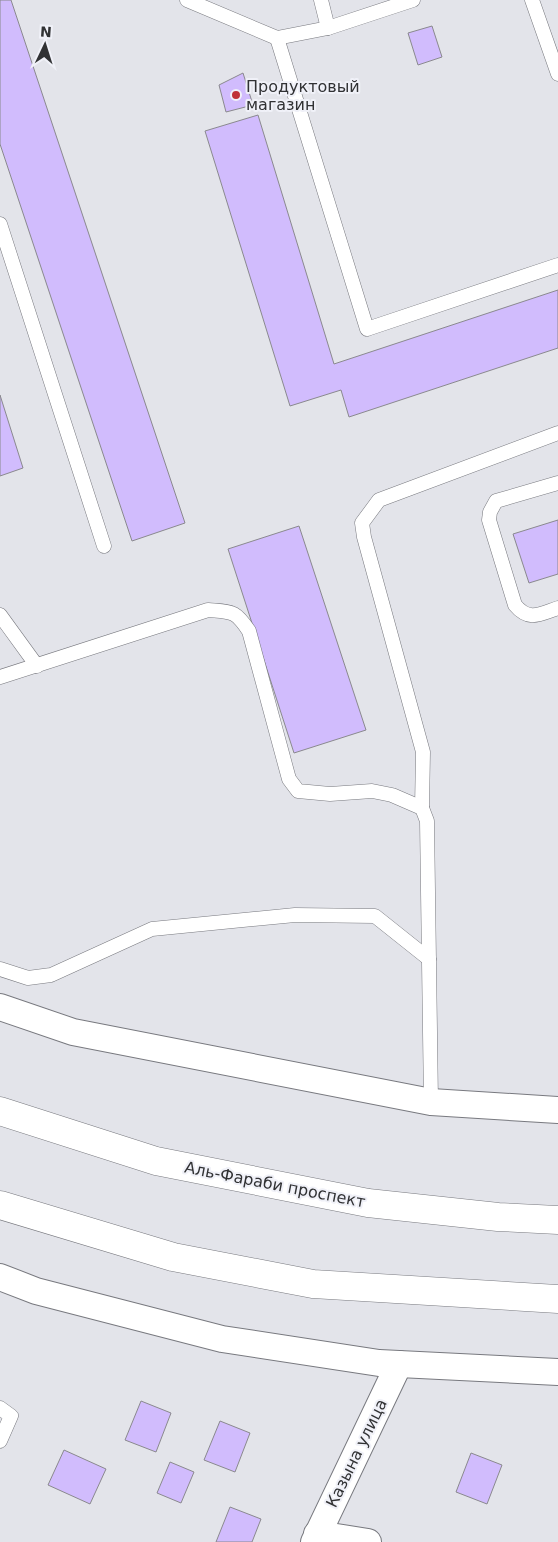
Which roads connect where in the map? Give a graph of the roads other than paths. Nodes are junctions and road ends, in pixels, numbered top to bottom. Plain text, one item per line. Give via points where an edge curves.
1 (187, 0) edge
2 (321, 0) edge
3 (413, 0) edge
4 (532, 0) edge
5 (328, 28) junction
6 (277, 38) junction
7 (558, 74) edge
8 (0, 224) edge
9 (558, 265) edge
10 (558, 433) edge
11 (558, 483) edge
12 (104, 546) dead end
13 (558, 608) edge
14 (0, 615) edge
15 (37, 666) junction
16 (0, 678) edge
17 (422, 808) junction
18 (429, 959) junction
19 (0, 969) edge
20 (0, 1007) edge
21 (431, 1102) junction
22 (558, 1110) edge
23 (0, 1111) edge
24 (0, 1205) edge
25 (558, 1220) edge
26 (0, 1277) edge
27 (558, 1299) edge
28 (398, 1364) junction
29 (558, 1372) edge
30 (0, 1408) edge
31 (0, 1441) edge
32 (315, 1538) edge
33 (368, 1542) edge

1 - 6 lane
2 - 5 lane
3 - 5 lane
4 - 7 lane
5 - 6 lane
6 - 9 lane via 367,329
8 - 12 lane
10 - 17 lane via 379,500 362,523 422,752
11 - 13 lane via 496,501 489,520 515,605 529,616
14 - 15 lane
15 - 16 lane
15 - 17 lane via 208,610 227,611 239,616 249,631 289,780 298,791 330,794 372,791 392,795
17 - 18 lane via 427,820
18 - 19 lane via 375,916 295,915 152,929 51,975 28,978
18 - 21 lane
20 - 21 street via 73,1032
21 - 22 street
23 - 25 street, Аль-Фараби проспект via 156,1160 368,1203
24 - 27 street via 173,1257 313,1284
26 - 28 street via 36,1291 222,1339
28 - 29 street
28 - 32 street, Казына улица
30 - 31 lane via 11,1416
32 - 33 street

